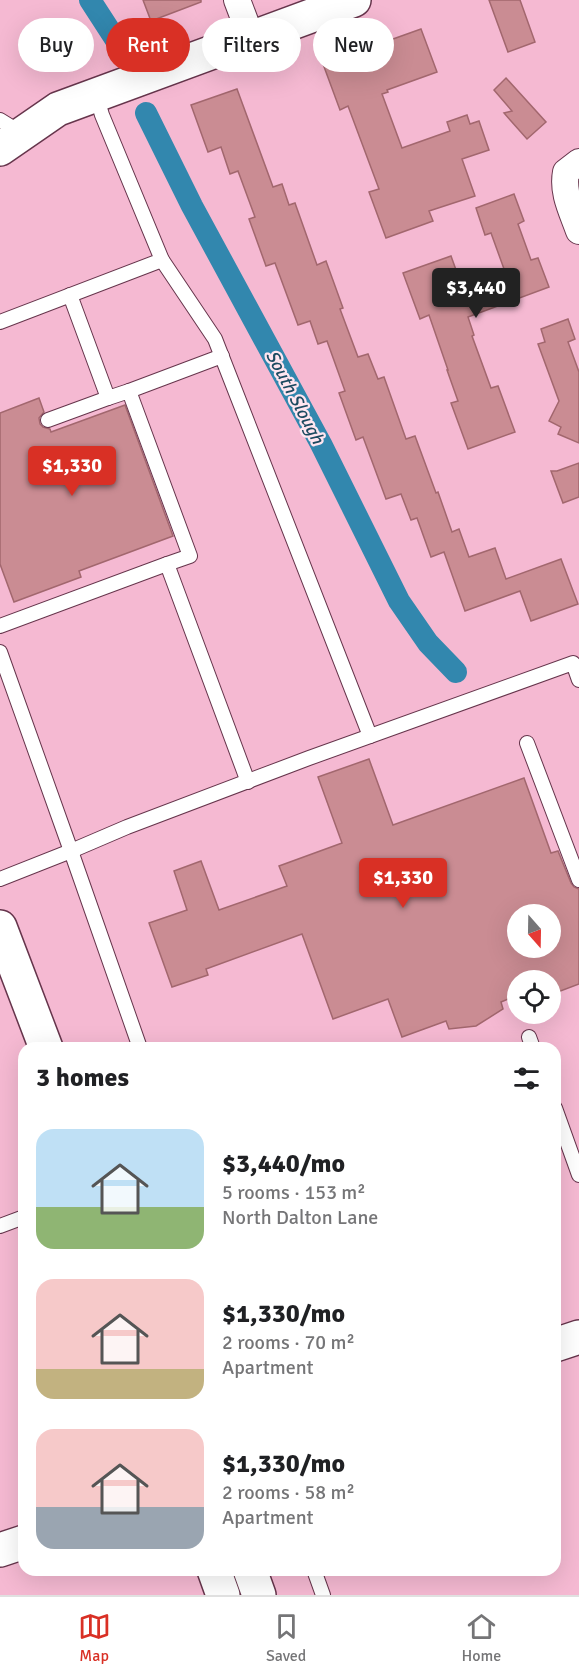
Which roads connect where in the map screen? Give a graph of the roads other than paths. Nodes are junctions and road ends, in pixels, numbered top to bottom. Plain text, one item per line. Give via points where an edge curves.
1 (237, 0) edge
2 (354, 0) edge
3 (244, 18) edge
4 (301, 19) edge
5 (202, 55) edge
6 (96, 95) junction
7 (7, 134) edge
8 (573, 167) edge
9 (579, 231) edge
10 (162, 261) junction
11 (70, 295) junction
12 (0, 322) edge
13 (222, 356) junction
14 (129, 391) junction
15 (108, 398) junction
16 (48, 420) dead end
17 (167, 564) junction
18 (0, 627) edge
19 (0, 652) edge
20 (579, 680) edge
21 (370, 736) junction
22 (527, 743) dead end
23 (248, 782) junction
24 (71, 851) junction
25 (0, 879) edge
26 (579, 880) edge
27 (0, 927) edge
28 (44, 1042) edge
29 (138, 1042) edge
30 (561, 1125) edge
31 (579, 1175) edge
32 (18, 1219) edge
33 (0, 1226) edge
34 (579, 1337) edge
35 (561, 1343) edge
36 (18, 1544) edge
37 (0, 1550) edge
38 (216, 1576) edge
39 (252, 1576) edge
40 (316, 1576) edge
41 (223, 1595) edge
42 (259, 1595) edge
43 (323, 1595) edge

1 - 3 street
2 - 4 street
5 - 6 street
6 - 7 street
6 - 10 lane
8 - 9 street via 564,183
10 - 11 lane
10 - 13 lane via 215,339
11 - 12 lane
11 - 15 lane
13 - 14 lane
13 - 21 lane
14 - 15 lane
14 - 17 lane via 190,556
15 - 16 lane
17 - 18 lane
17 - 23 lane
19 - 24 lane
20 - 21 lane via 573,663
21 - 23 lane
22 - 26 lane
23 - 24 lane
24 - 25 lane
24 - 29 lane
27 - 28 street
30 - 31 lane
32 - 33 lane
34 - 35 street
36 - 37 street
38 - 41 street
39 - 42 street
40 - 43 lane

